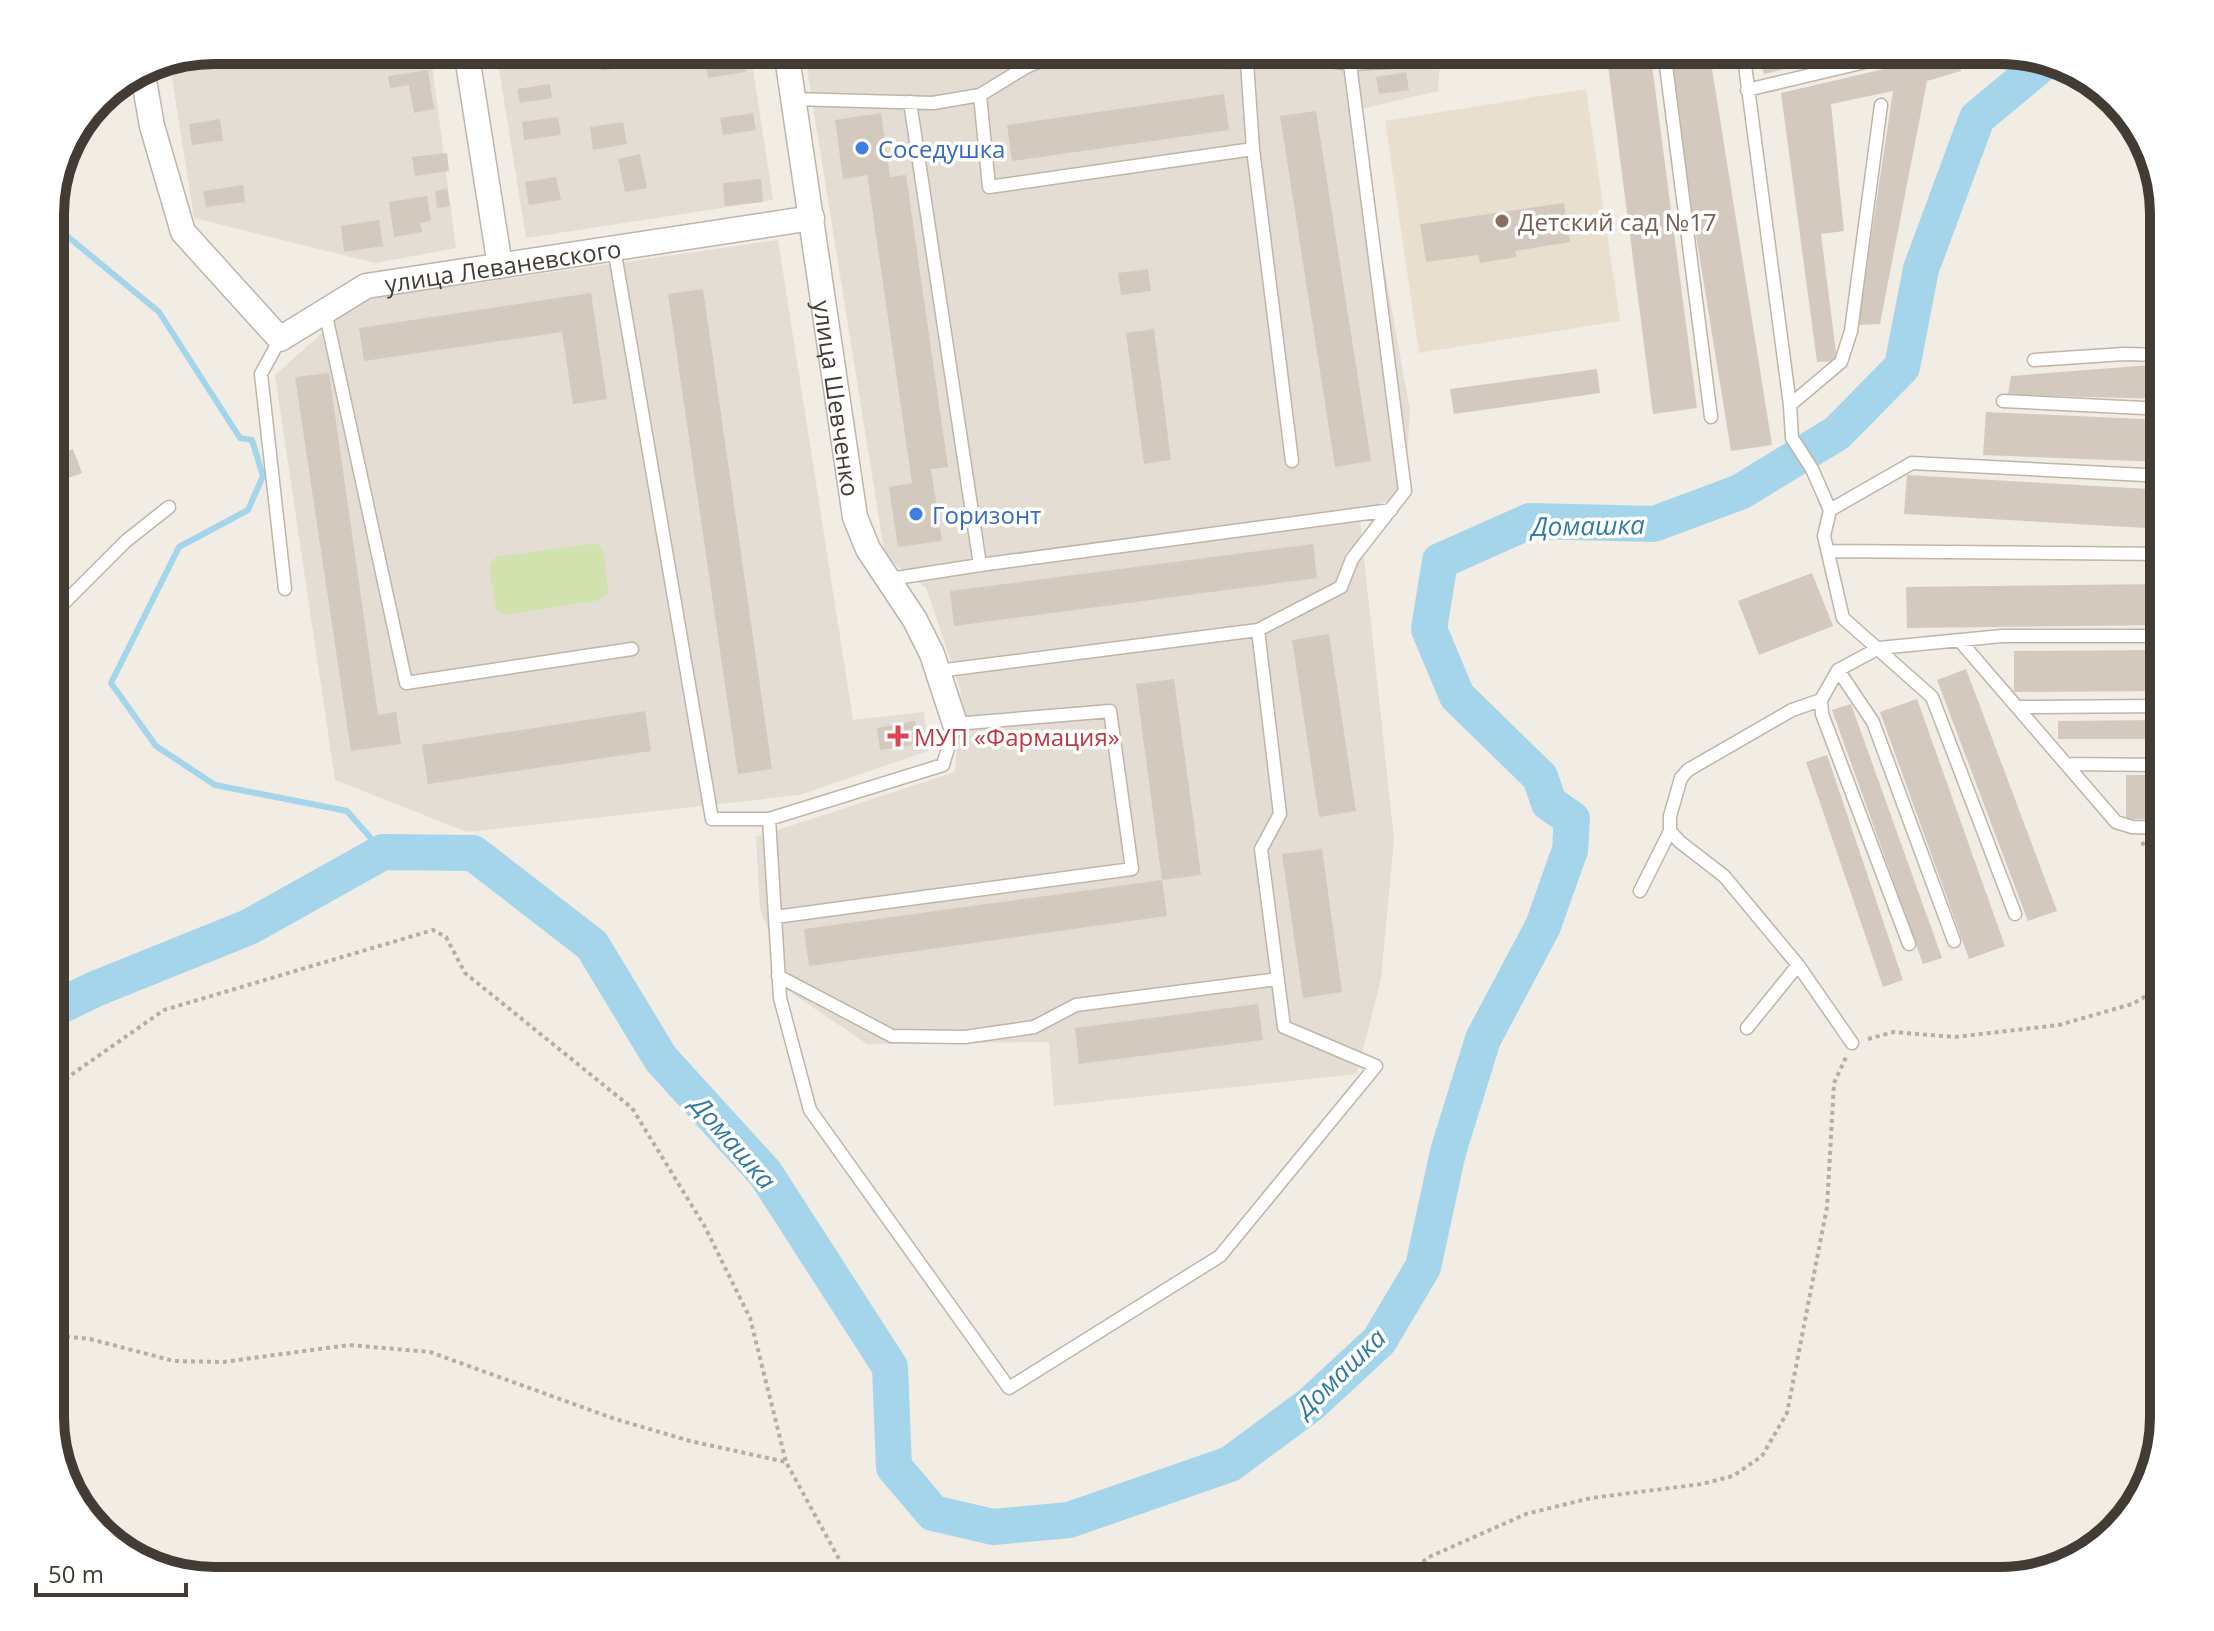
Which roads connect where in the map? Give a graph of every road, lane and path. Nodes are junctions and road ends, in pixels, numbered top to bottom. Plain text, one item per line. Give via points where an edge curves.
1 (468, 64) edge
2 (788, 64) edge
3 (1033, 64) edge
4 (1247, 64) edge
5 (1350, 64) edge
6 (1666, 64) edge
7 (1744, 64) edge
8 (1857, 64) edge
9 (144, 81) edge
10 (1747, 90) junction
11 (980, 95) junction
12 (793, 99) junction
13 (910, 102) junction
14 (1881, 105) dead end
15 (1253, 149) junction
16 (812, 218) junction
17 (614, 248) junction
18 (500, 266) junction
19 (325, 311) junction
20 (280, 339) junction
21 (2150, 355) edge
22 (2034, 360) dead end
23 (2003, 401) dead end
24 (1790, 405) junction
25 (2150, 408) edge
26 (1711, 417) dead end
27 (1292, 461) dead end
28 (2150, 475) edge
29 (169, 507) dead end
30 (1391, 510) junction
31 (1830, 510) junction
32 (1828, 551) junction
33 (2150, 554) edge
34 (980, 565) junction
35 (890, 579) junction
36 (285, 589) dead end
37 (64, 603) edge
38 (1258, 630) junction
39 (2150, 636) edge
40 (1960, 641) junction
41 (1879, 648) junction
42 (632, 649) dead end
43 (1838, 670) junction
44 (938, 671) junction
45 (1821, 700) junction
46 (2150, 706) edge
47 (2017, 707) junction
48 (955, 724) junction
49 (2066, 764) junction
50 (2150, 765) edge
51 (769, 819) junction
52 (2132, 827) junction
53 (2150, 828) edge
54 (1670, 831) junction
55 (2150, 855) edge
56 (1640, 891) dead end
57 (2015, 914) dead end
58 (775, 917) junction
59 (1954, 941) dead end
60 (1909, 944) dead end
61 (1798, 965) junction
62 (778, 976) junction
63 (1278, 979) junction
64 (2150, 994) edge
65 (1747, 1028) dead end
66 (1852, 1043) junction
67 (68, 1077) junction
68 (64, 1078) edge
69 (64, 1090) edge
70 (64, 1336) edge
71 (786, 1462) junction
72 (843, 1567) edge
73 (1416, 1567) edge

1 - 18 street
2 - 12 street, улица Шевченко
3 - 11 lane
4 - 15 lane
5 - 30 lane via 1405,491
6 - 26 lane
7 - 10 lane
8 - 10 lane
9 - 20 street via 183,232
10 - 24 lane
11 - 13 lane
11 - 15 lane via 989,187
12 - 13 lane
12 - 16 street, улица Шевченко
13 - 34 lane
14 - 24 lane via 1851,331 1841,362
15 - 27 lane
16 - 17 street, улица Леваневского
16 - 35 street, улица Шевченко via 855,517 868,549
17 - 18 street, улица Леваневского
17 - 51 lane via 712,819
18 - 19 street, улица Леваневского via 366,286
19 - 20 street, улица Леваневского
19 - 42 lane via 406,683
20 - 36 lane via 261,374
21 - 22 lane
23 - 25 lane
24 - 31 lane via 1792,438
28 - 31 lane via 1912,463
29 - 37 lane
30 - 34 lane
30 - 38 lane via 1352,559 1341,587
31 - 32 lane via 1824,536
32 - 33 lane
32 - 41 lane via 1843,618
34 - 35 lane
35 - 44 street, улица Шевченко
38 - 44 lane
38 - 63 lane via 1280,814 1261,849
39 - 40 lane
40 - 41 lane
40 - 47 lane
41 - 43 lane
41 - 57 lane via 1932,697
43 - 45 lane
43 - 59 lane via 1873,722
44 - 48 street, улица Шевченко
45 - 54 lane via 1792,710 1688,770 1681,778
45 - 60 lane
46 - 47 lane
47 - 49 lane
48 - 51 lane via 943,765
48 - 58 lane via 1110,711 1132,869
49 - 50 lane
49 - 52 lane via 2116,822
51 - 58 lane
52 - 53 lane
52 - 55 path
54 - 56 lane
54 - 61 lane via 1724,876
58 - 62 lane
61 - 65 lane
61 - 66 lane
62 - 63 lane via 892,1036 965,1037 1034,1027 1076,1005
62 - 63 lane via 810,1110 1009,1388 1220,1256 1376,1066 1284,1027
64 - 66 path via 2059,1025 1955,1037 1894,1032
66 - 73 path via 1834,1083 1827,1207 1787,1413 1762,1456 1733,1476 1702,1484 1591,1498 1526,1514
67 - 68 path
67 - 69 path
67 - 71 path via 164,1010 433,930 446,937 465,973 632,1108 705,1227 750,1318
70 - 71 path via 174,1361 223,1362 349,1345 430,1352 615,1419
71 - 72 path

